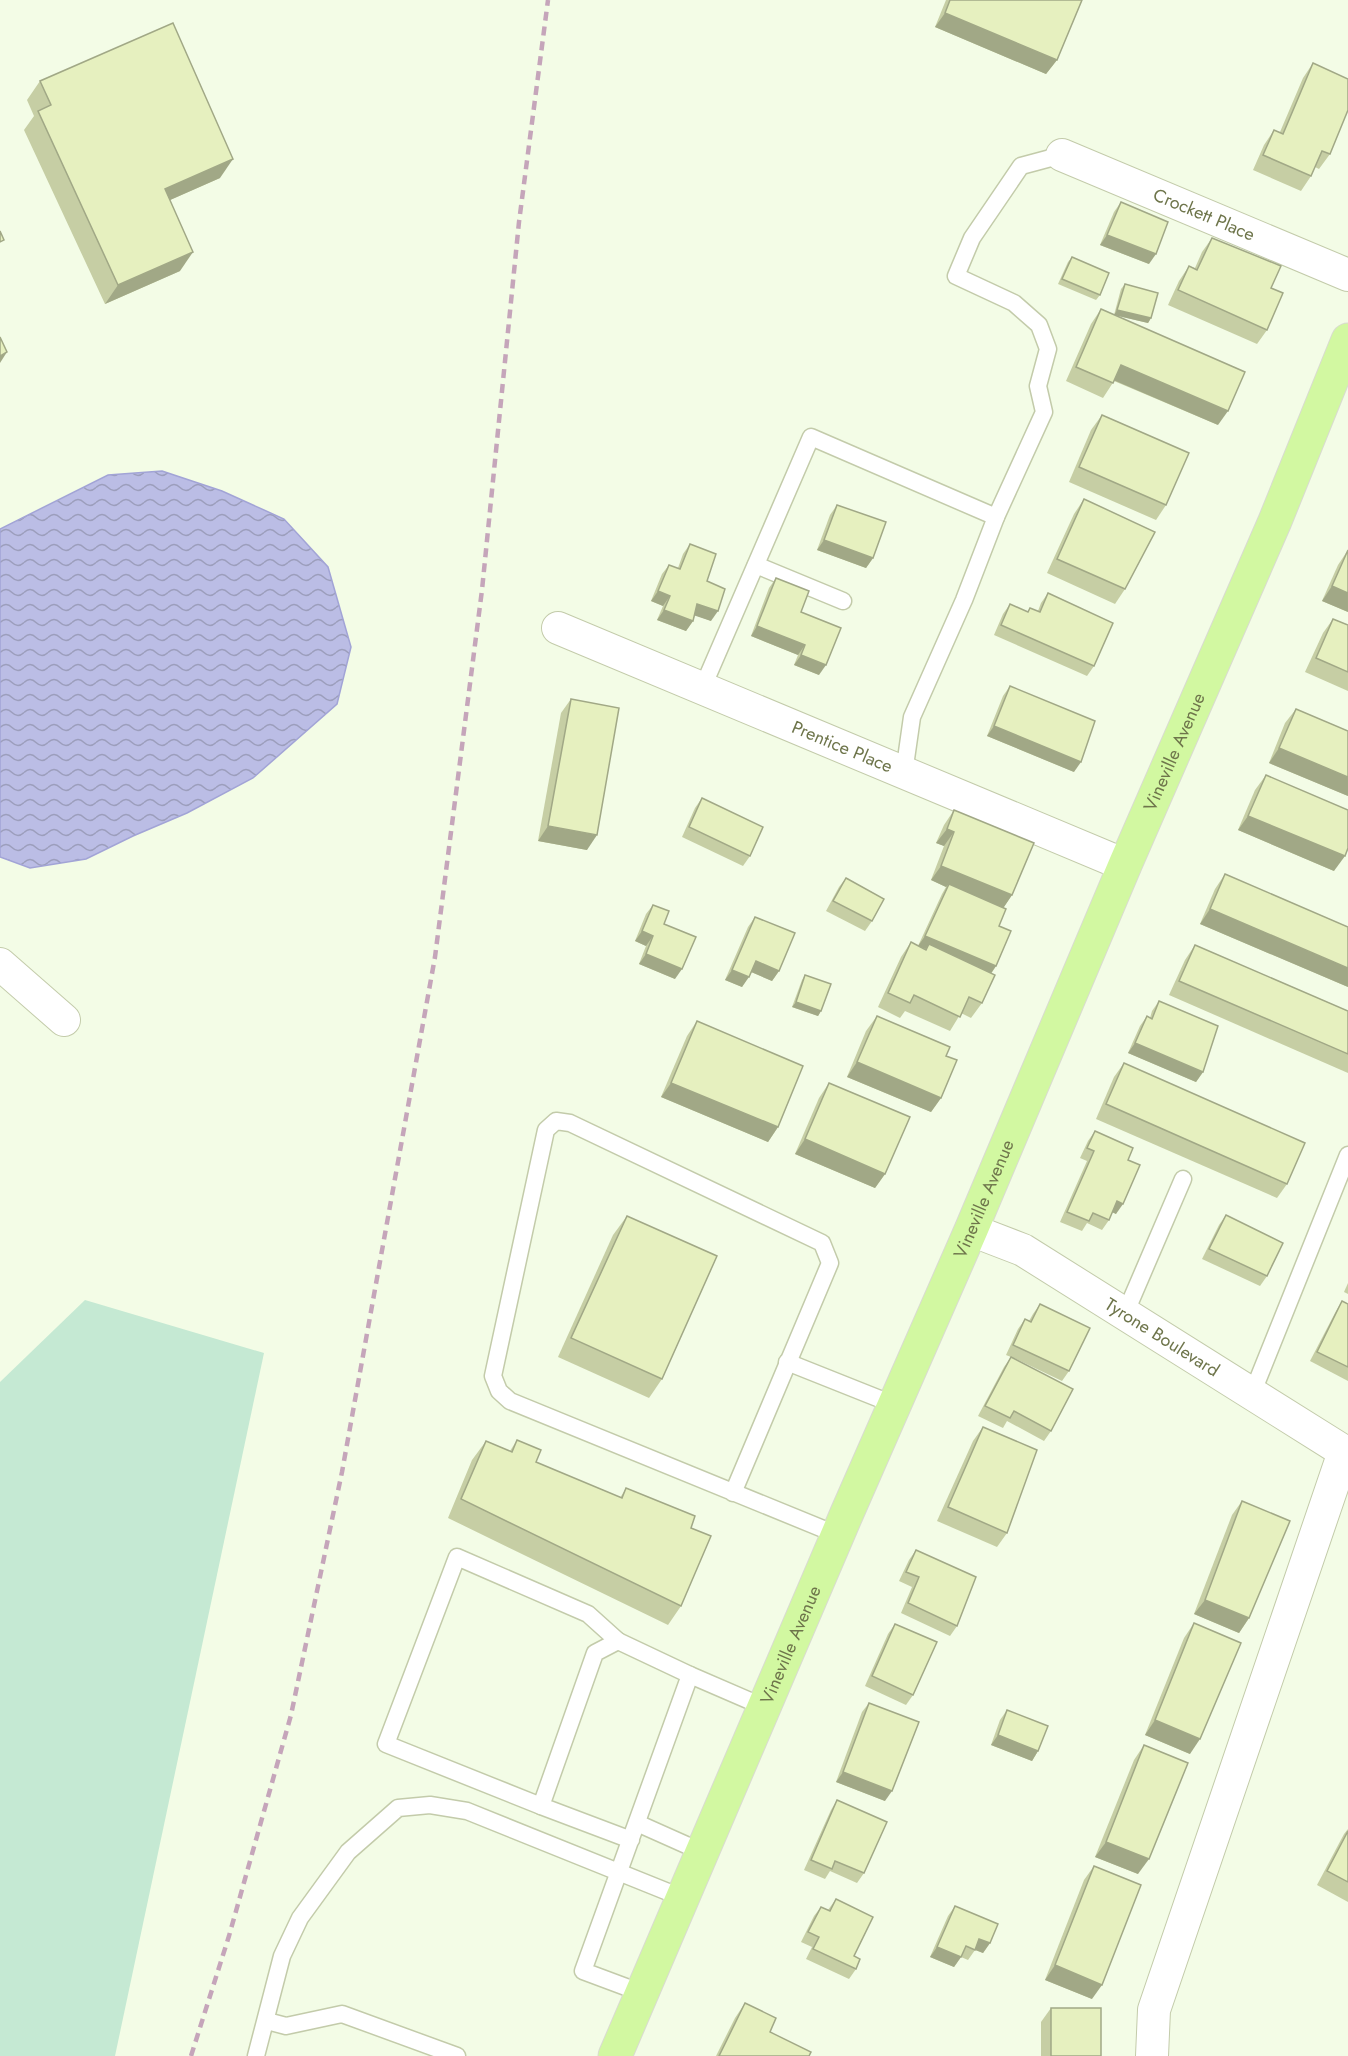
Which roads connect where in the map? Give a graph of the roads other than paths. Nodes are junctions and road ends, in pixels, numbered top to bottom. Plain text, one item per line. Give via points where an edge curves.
1 (1062, 155) joint
2 (1348, 275) edge
3 (1348, 340) edge
4 (996, 517) junction
5 (756, 565) junction
6 (843, 601) dead end
7 (558, 628) dead end
8 (702, 689) junction
9 (904, 773) junction
10 (1125, 865) junction
11 (0, 964) edge
12 (64, 1020) dead end
13 (1348, 1155) edge
14 (1183, 1179) dead end
15 (971, 1230) junction
16 (1125, 1314) junction
17 (787, 1362) junction
18 (1252, 1394) junction
19 (895, 1405) junction
20 (1346, 1453) edge
21 (733, 1493) junction
22 (838, 1535) junction
23 (618, 1641) junction
24 (690, 1675) junction
25 (764, 1707) junction
26 (541, 1806) junction
27 (637, 1823) junction
28 (631, 1840) junction
29 (702, 1852) junction
30 (619, 1873) junction
31 (683, 1898) junction
32 (642, 1993) junction
33 (267, 2021) junction
34 (256, 2056) edge
35 (457, 2056) edge
36 (615, 2056) edge
37 (1152, 2056) edge

1 - 2 street, Crockett Place
1 - 4 lane via 1021,166 972,238 956,276 1014,303 1039,325 1047,349 1038,386 1044,412
3 - 10 main road, Vineville Avenue via 1275,520
4 - 5 lane via 811,437
4 - 9 lane via 912,717
5 - 6 lane
5 - 8 lane
7 - 8 street, Prentice Place
8 - 9 street, Prentice Place
9 - 10 street, Prentice Place
10 - 15 main road, Vineville Avenue
11 - 12 street
13 - 18 lane
14 - 16 lane
15 - 16 street, Tyrone Boulevard via 1023,1250
15 - 19 main road, Vineville Avenue
16 - 18 street, Tyrone Boulevard
17 - 19 lane
17 - 21 lane
17 - 21 lane via 830,1263 822,1243 570,1123 556,1121 546,1130 493,1376 499,1391 510,1401
18 - 20 street, Tyrone Boulevard
19 - 22 main road, Vineville Avenue
20 - 37 street via 1154,2010
21 - 22 lane
22 - 25 main road, Vineville Avenue
23 - 24 lane
23 - 26 lane via 595,1653
23 - 26 lane via 588,1614 457,1557 386,1744
24 - 25 lane
24 - 27 lane
25 - 29 main road, Vineville Avenue
26 - 28 lane
27 - 28 lane
27 - 29 lane
28 - 30 lane
29 - 31 main road, Vineville Avenue
30 - 31 lane
30 - 32 lane via 583,1971
30 - 33 lane via 466,1811 430,1805 398,1808 348,1852 300,1918 282,1956
31 - 32 main road, Vineville Avenue
32 - 36 main road, Vineville Avenue
33 - 34 lane
33 - 35 lane via 286,2026 342,2014

